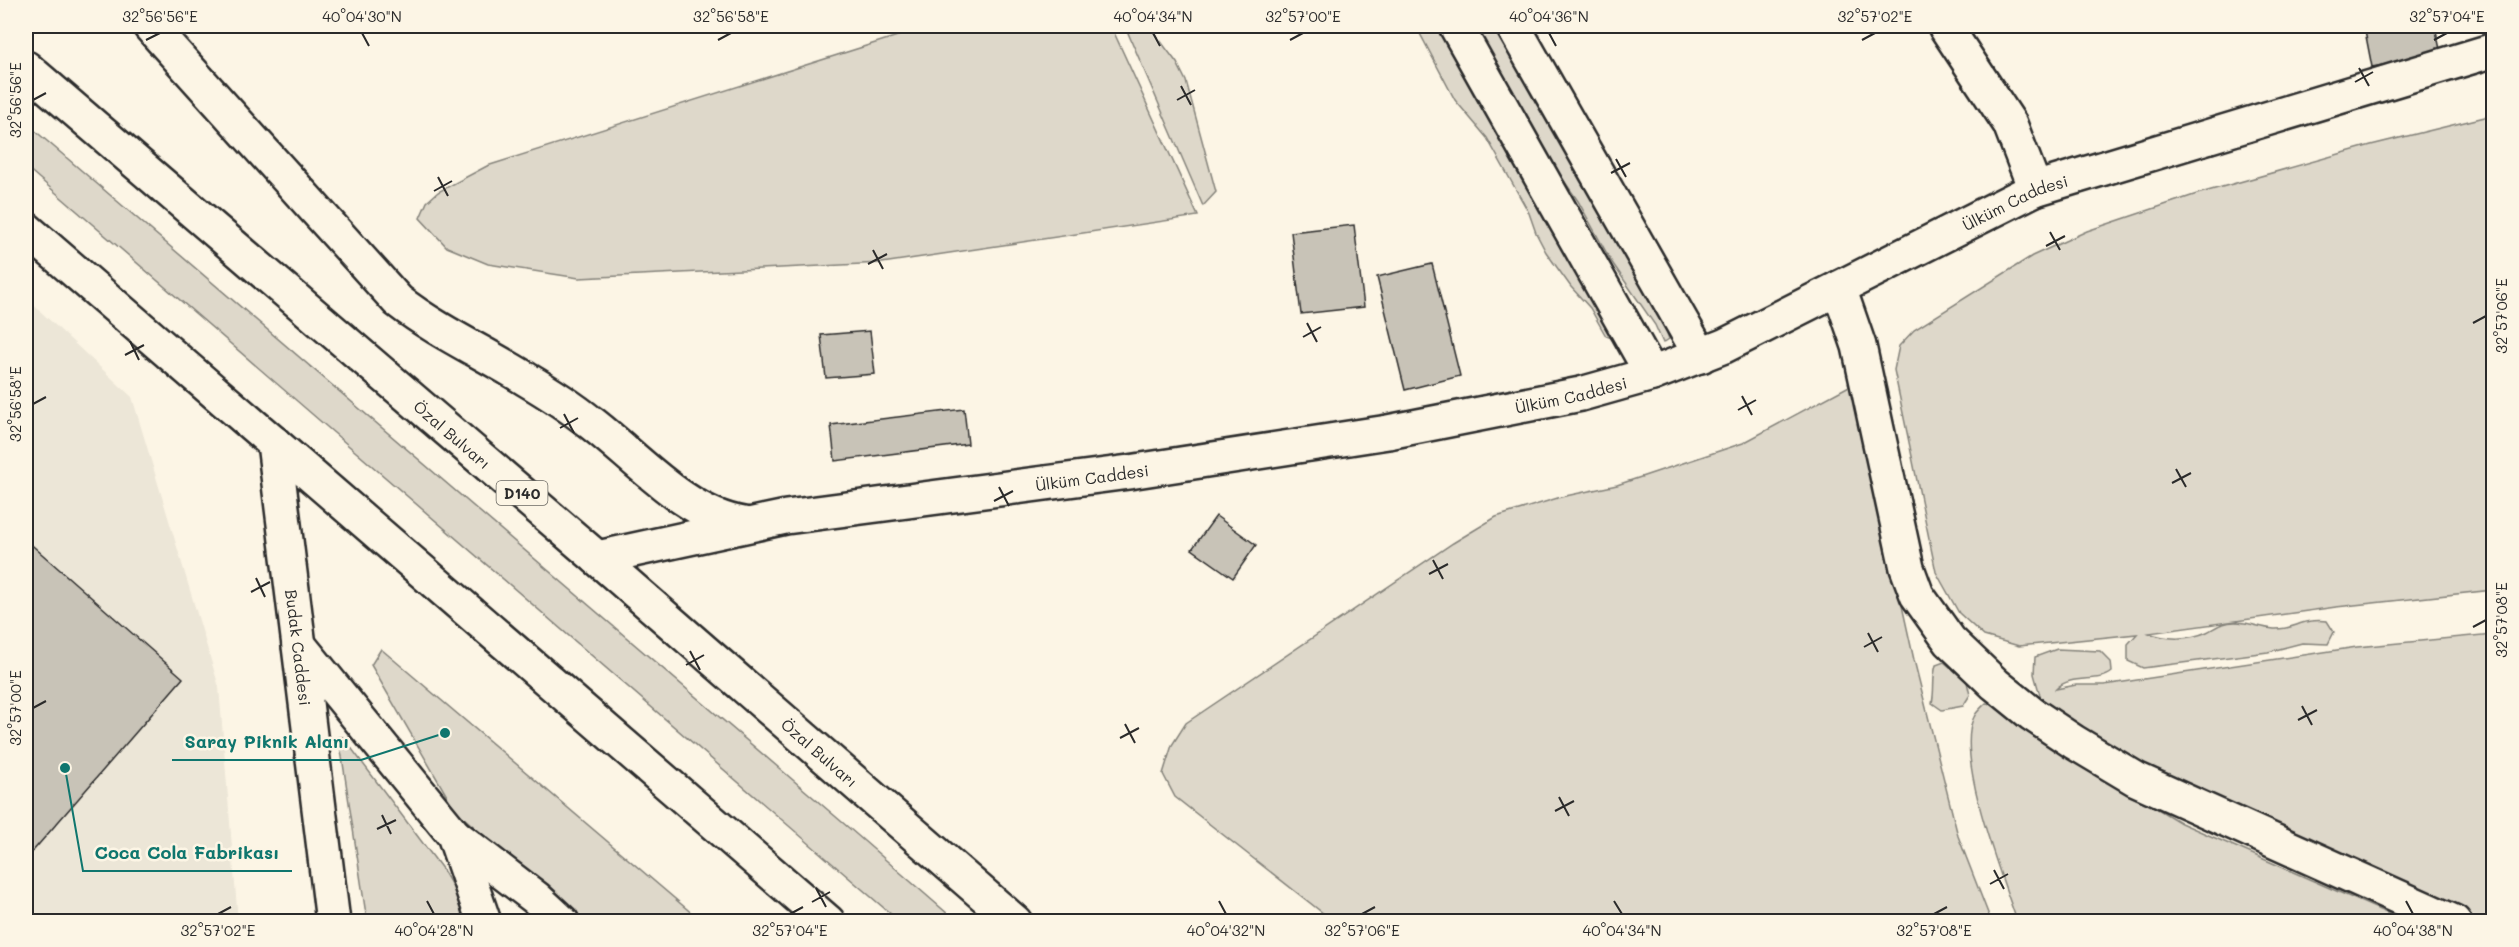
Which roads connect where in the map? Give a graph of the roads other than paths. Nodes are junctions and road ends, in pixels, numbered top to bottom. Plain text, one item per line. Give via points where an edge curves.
1 (150, 26) edge
2 (1456, 26) edge
3 (1513, 26) edge
4 (1946, 26) edge
5 (2489, 26) edge
6 (2493, 48) edge
7 (26, 68) edge
8 (2036, 189) junction
9 (26, 230) edge
10 (1839, 288) junction
11 (1701, 356) junction
12 (1652, 374) junction
13 (274, 442) junction
14 (745, 524) junction
15 (597, 558) junction
16 (299, 645) junction
17 (454, 835) junction
18 (333, 921) edge
19 (484, 921) edge
20 (562, 921) edge
21 (828, 921) edge
22 (1015, 921) edge
23 (2454, 921) edge

1 - 14 main road via 398,301 423,321 525,378 589,421 709,514 726,522
2 - 12 main road
3 - 11 main road
4 - 8 main road via 2010,124
5 - 6 main road
6 - 8 main road, Ülküm Caddesi
7 - 15 main road, Özal Bulvarı / D140
8 - 10 main road, Ülküm Caddesi
9 - 13 main road
10 - 11 main road, Ülküm Caddesi
10 - 23 main road via 1859,346 1907,568 1917,595 1950,641 2032,714 2136,779
11 - 12 main road, Ülküm Caddesi
12 - 14 main road, Ülküm Caddesi via 1581,394 1388,432 1117,474
13 - 16 main road, Budak Caddesi
13 - 21 main road
14 - 15 main road, Ülküm Caddesi
15 - 22 main road, Özal Bulvarı / D140
16 - 17 main road
16 - 18 main road, Budak Caddesi
17 - 19 main road
17 - 20 main road

